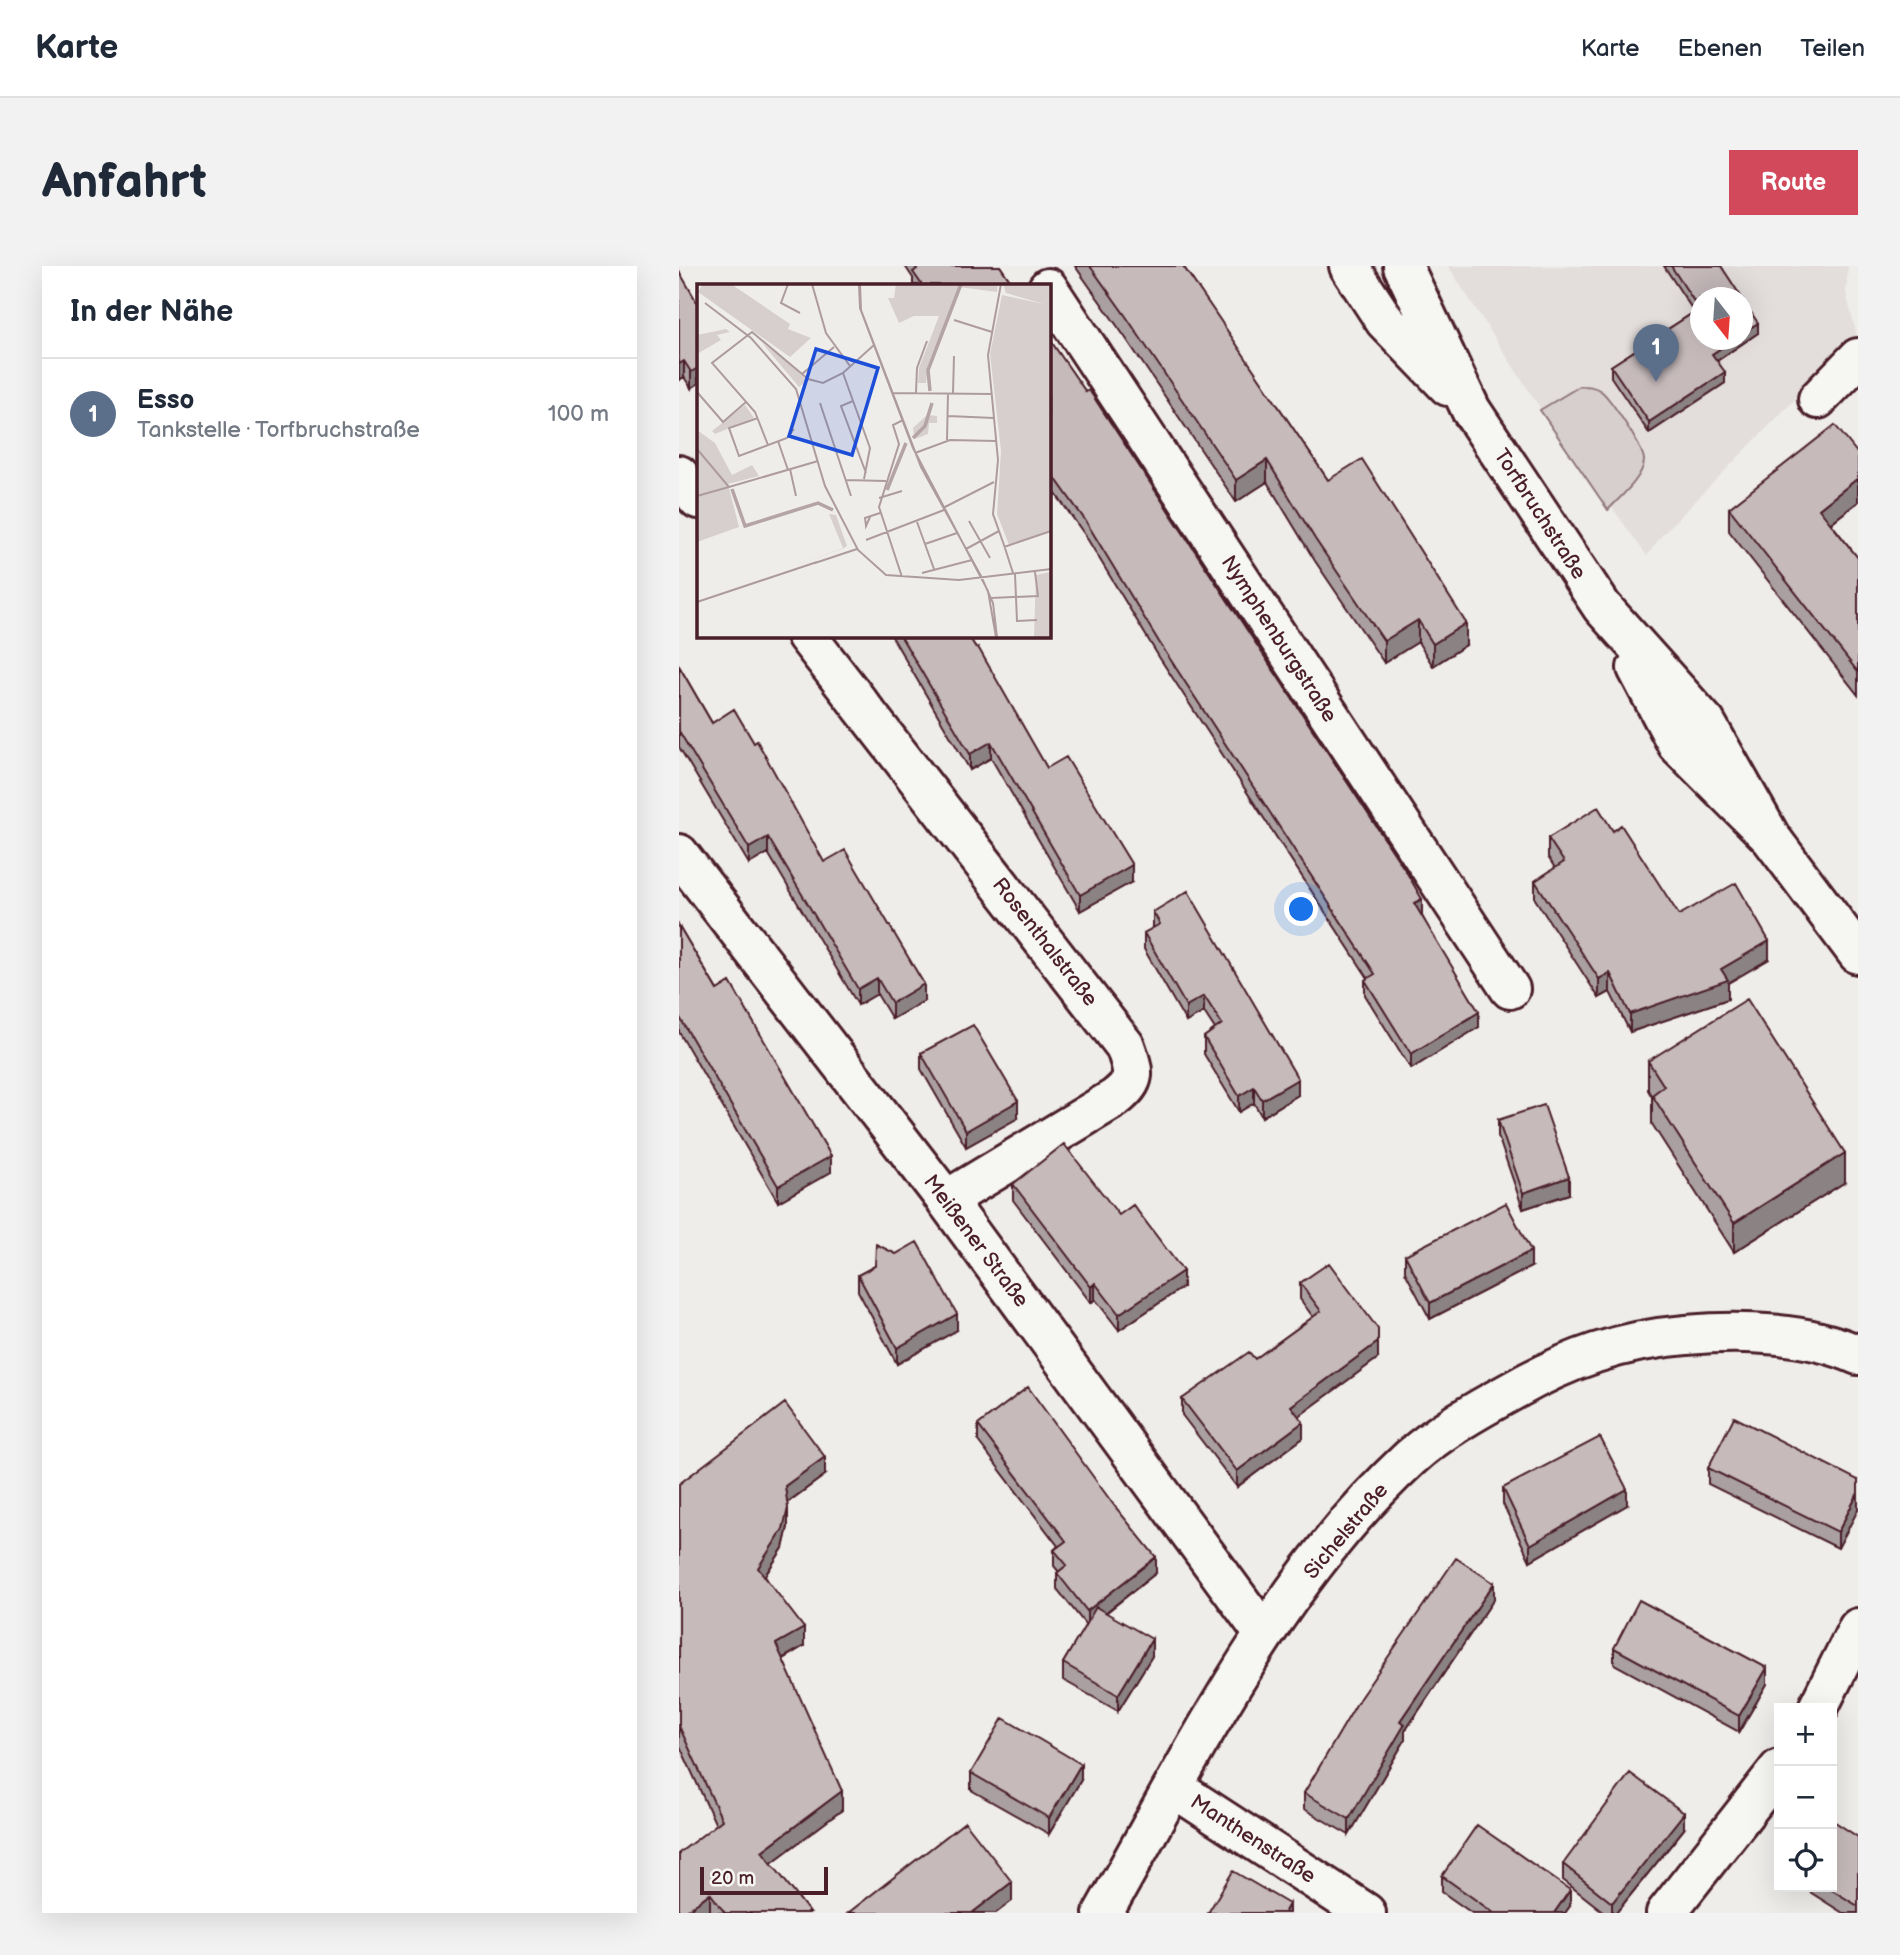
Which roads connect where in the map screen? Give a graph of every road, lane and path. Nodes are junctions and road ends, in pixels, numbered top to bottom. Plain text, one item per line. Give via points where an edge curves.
1 (1031, 266) edge
2 (1349, 266) edge
3 (1373, 266) edge
4 (1403, 266) edge
5 (1045, 284) edge
6 (1050, 292) edge
7 (1385, 321) junction
8 (1858, 358) edge
9 (1818, 399) dead end
10 (1471, 410) junction
11 (679, 475) edge
12 (697, 498) edge
13 (808, 637) edge
14 (679, 854) edge
15 (1858, 954) edge
16 (1510, 989) dead end
17 (946, 1200) junction
18 (1858, 1355) edge
19 (1858, 1628) edge
20 (1264, 1634) junction
21 (1820, 1703) edge
22 (1774, 1775) edge
23 (1174, 1788) junction
24 (1103, 1913) edge
25 (1366, 1913) edge
26 (1666, 1913) edge

1 - 5 street, Nymphenburgstraße
2 - 7 street, Torfbruchstraße
3 - 7 street
4 - 10 street, Torfbruchstraße
6 - 16 street, Nymphenburgstraße
7 - 10 street, Torfbruchstraße
8 - 9 street
10 - 15 street, Torfbruchstraße via 1609,617 1677,744 1770,838
11 - 12 street
13 - 17 street, Rosenthalstraße via 1125,1046 1134,1070 1128,1087 1115,1098
14 - 17 street, Meißener Straße
17 - 20 street, Meißener Straße
18 - 20 street, Sichelstraße via 1840,1347 1742,1330 1644,1338 1558,1365 1470,1414 1412,1456 1360,1508
19 - 21 street
20 - 23 street, Sichelstraße
22 - 26 street
23 - 24 street, Sichelstraße
23 - 25 street, Manthenstraße

